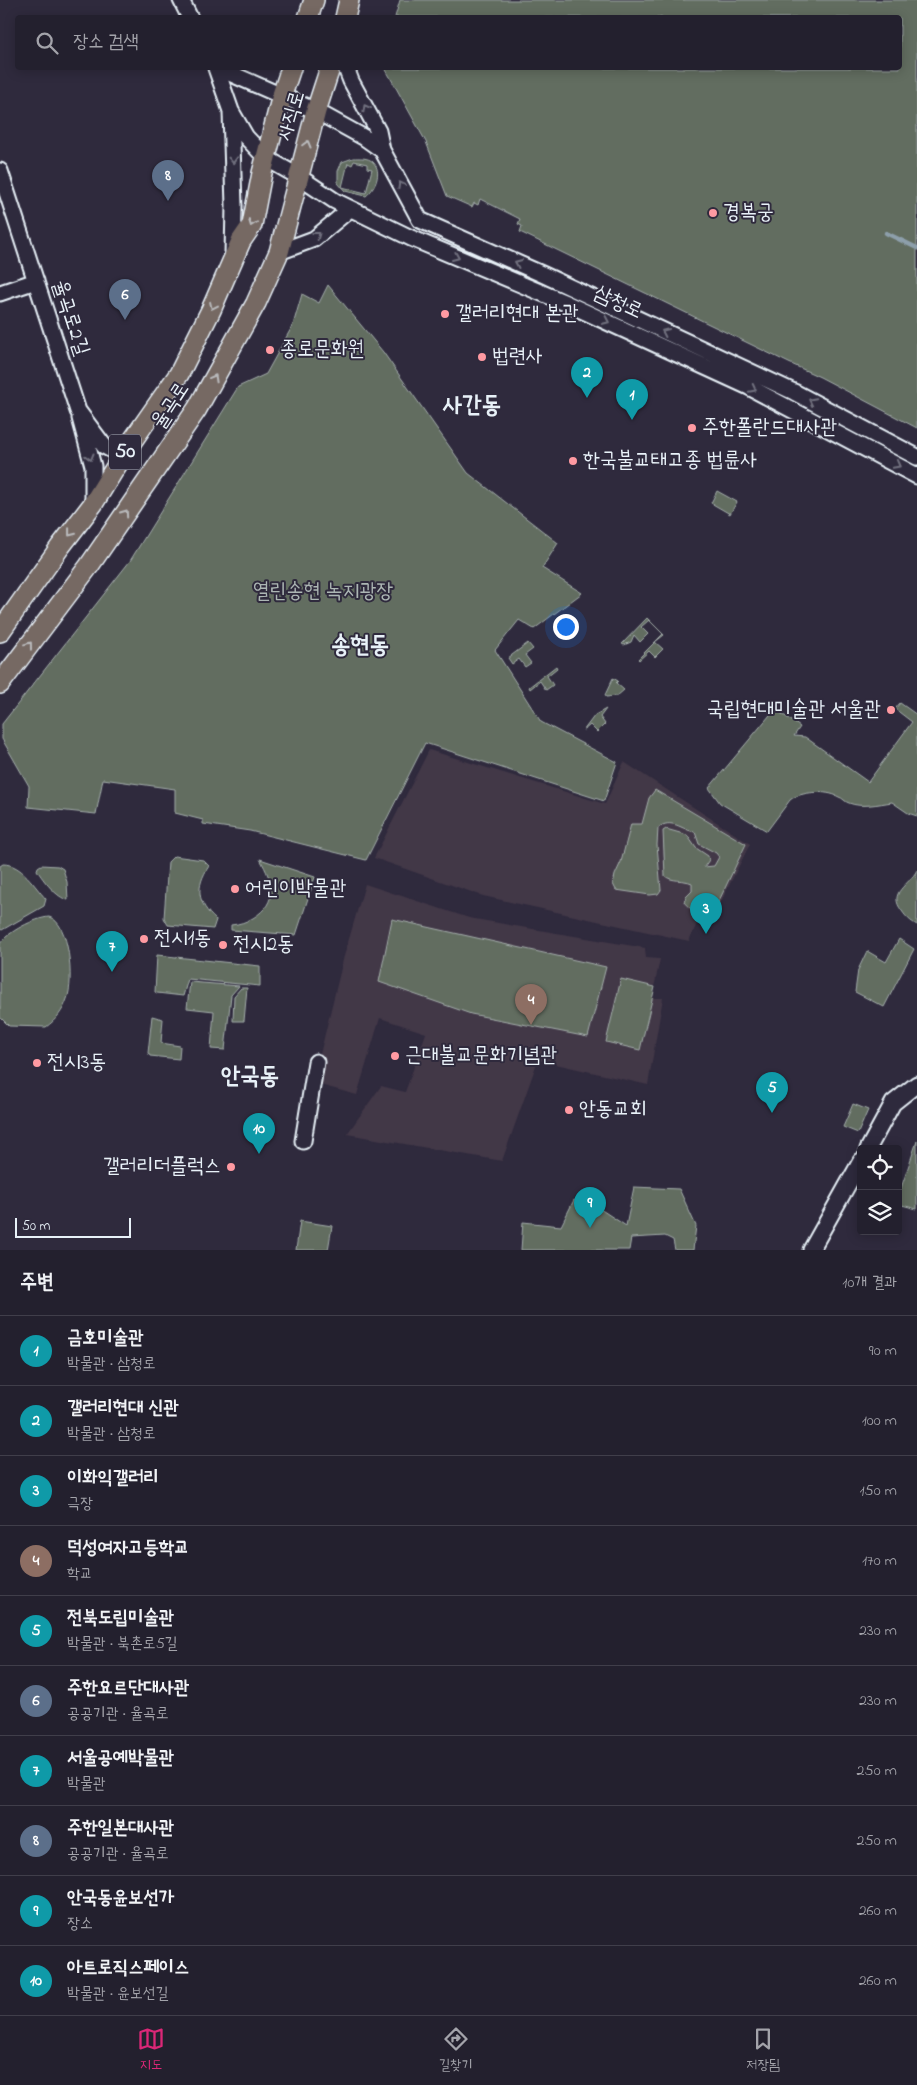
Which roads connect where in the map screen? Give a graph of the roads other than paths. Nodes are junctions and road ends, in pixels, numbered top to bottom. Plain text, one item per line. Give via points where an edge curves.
1 (181, 0) edge
2 (314, 0) edge
3 (349, 0) edge
4 (188, 15) edge
5 (309, 15) edge
6 (346, 15) edge
7 (218, 70) edge
8 (222, 70) edge
9 (290, 70) edge
10 (329, 70) edge
11 (347, 70) edge
12 (282, 95) junction
13 (231, 111) junction
14 (316, 111) junction
15 (382, 150) junction
16 (266, 158) junction
17 (0, 171) edge
18 (299, 176) junction
19 (350, 209) junction
20 (279, 252) junction
21 (233, 262) junction
22 (36, 281) junction
23 (0, 293) edge
24 (78, 411) junction
25 (128, 447) junction
26 (917, 457) edge
27 (917, 476) edge
28 (93, 504) junction
29 (0, 632) edge
30 (0, 684) edge
31 (316, 1062) dead end
32 (917, 1084) edge
33 (303, 1141) dead end
34 (870, 1145) edge
35 (857, 1168) edge
36 (810, 1250) edge

1 - 4 street
2 - 5 main road
3 - 6 main road
7 - 13 street
8 - 12 street
9 - 12 main road, 사직로 / 50
10 - 14 main road, 사직로
15 -> 11 street via 378,131
12 - 14 street
12 - 16 main road, 사직로 / 50
13 - 16 street, 삼청로 via 246,137
13 -> 21 street
14 - 15 street
18 -> 14 main road, 사직로
26 -> 15 street, 삼청로 via 794,392 420,220
16 - 18 street, 삼청로
16 -> 21 main road, 율곡로 / 50 via 252,225
17 - 22 street, 율곡로2길
18 - 19 street, 삼청로
18 - 20 main road, 율곡로
20 -> 19 street via 314,239
19 -> 27 street, 삼청로 via 749,387
30 -> 20 main road, 율곡로 via 89,566 197,409 256,303
21 -> 25 main road, 율곡로 / 50 via 179,374
22 - 23 street
22 - 24 street, 율곡로2길
24 - 25 street, 율곡로2길 via 104,446 115,452
24 -> 28 street via 92,466
25 - 28 main road, 율곡로 / 50
28 -> 29 main road, 율곡로 / 50
31 - 33 street
32 - 34 street via 894,1103
35 - 36 street

